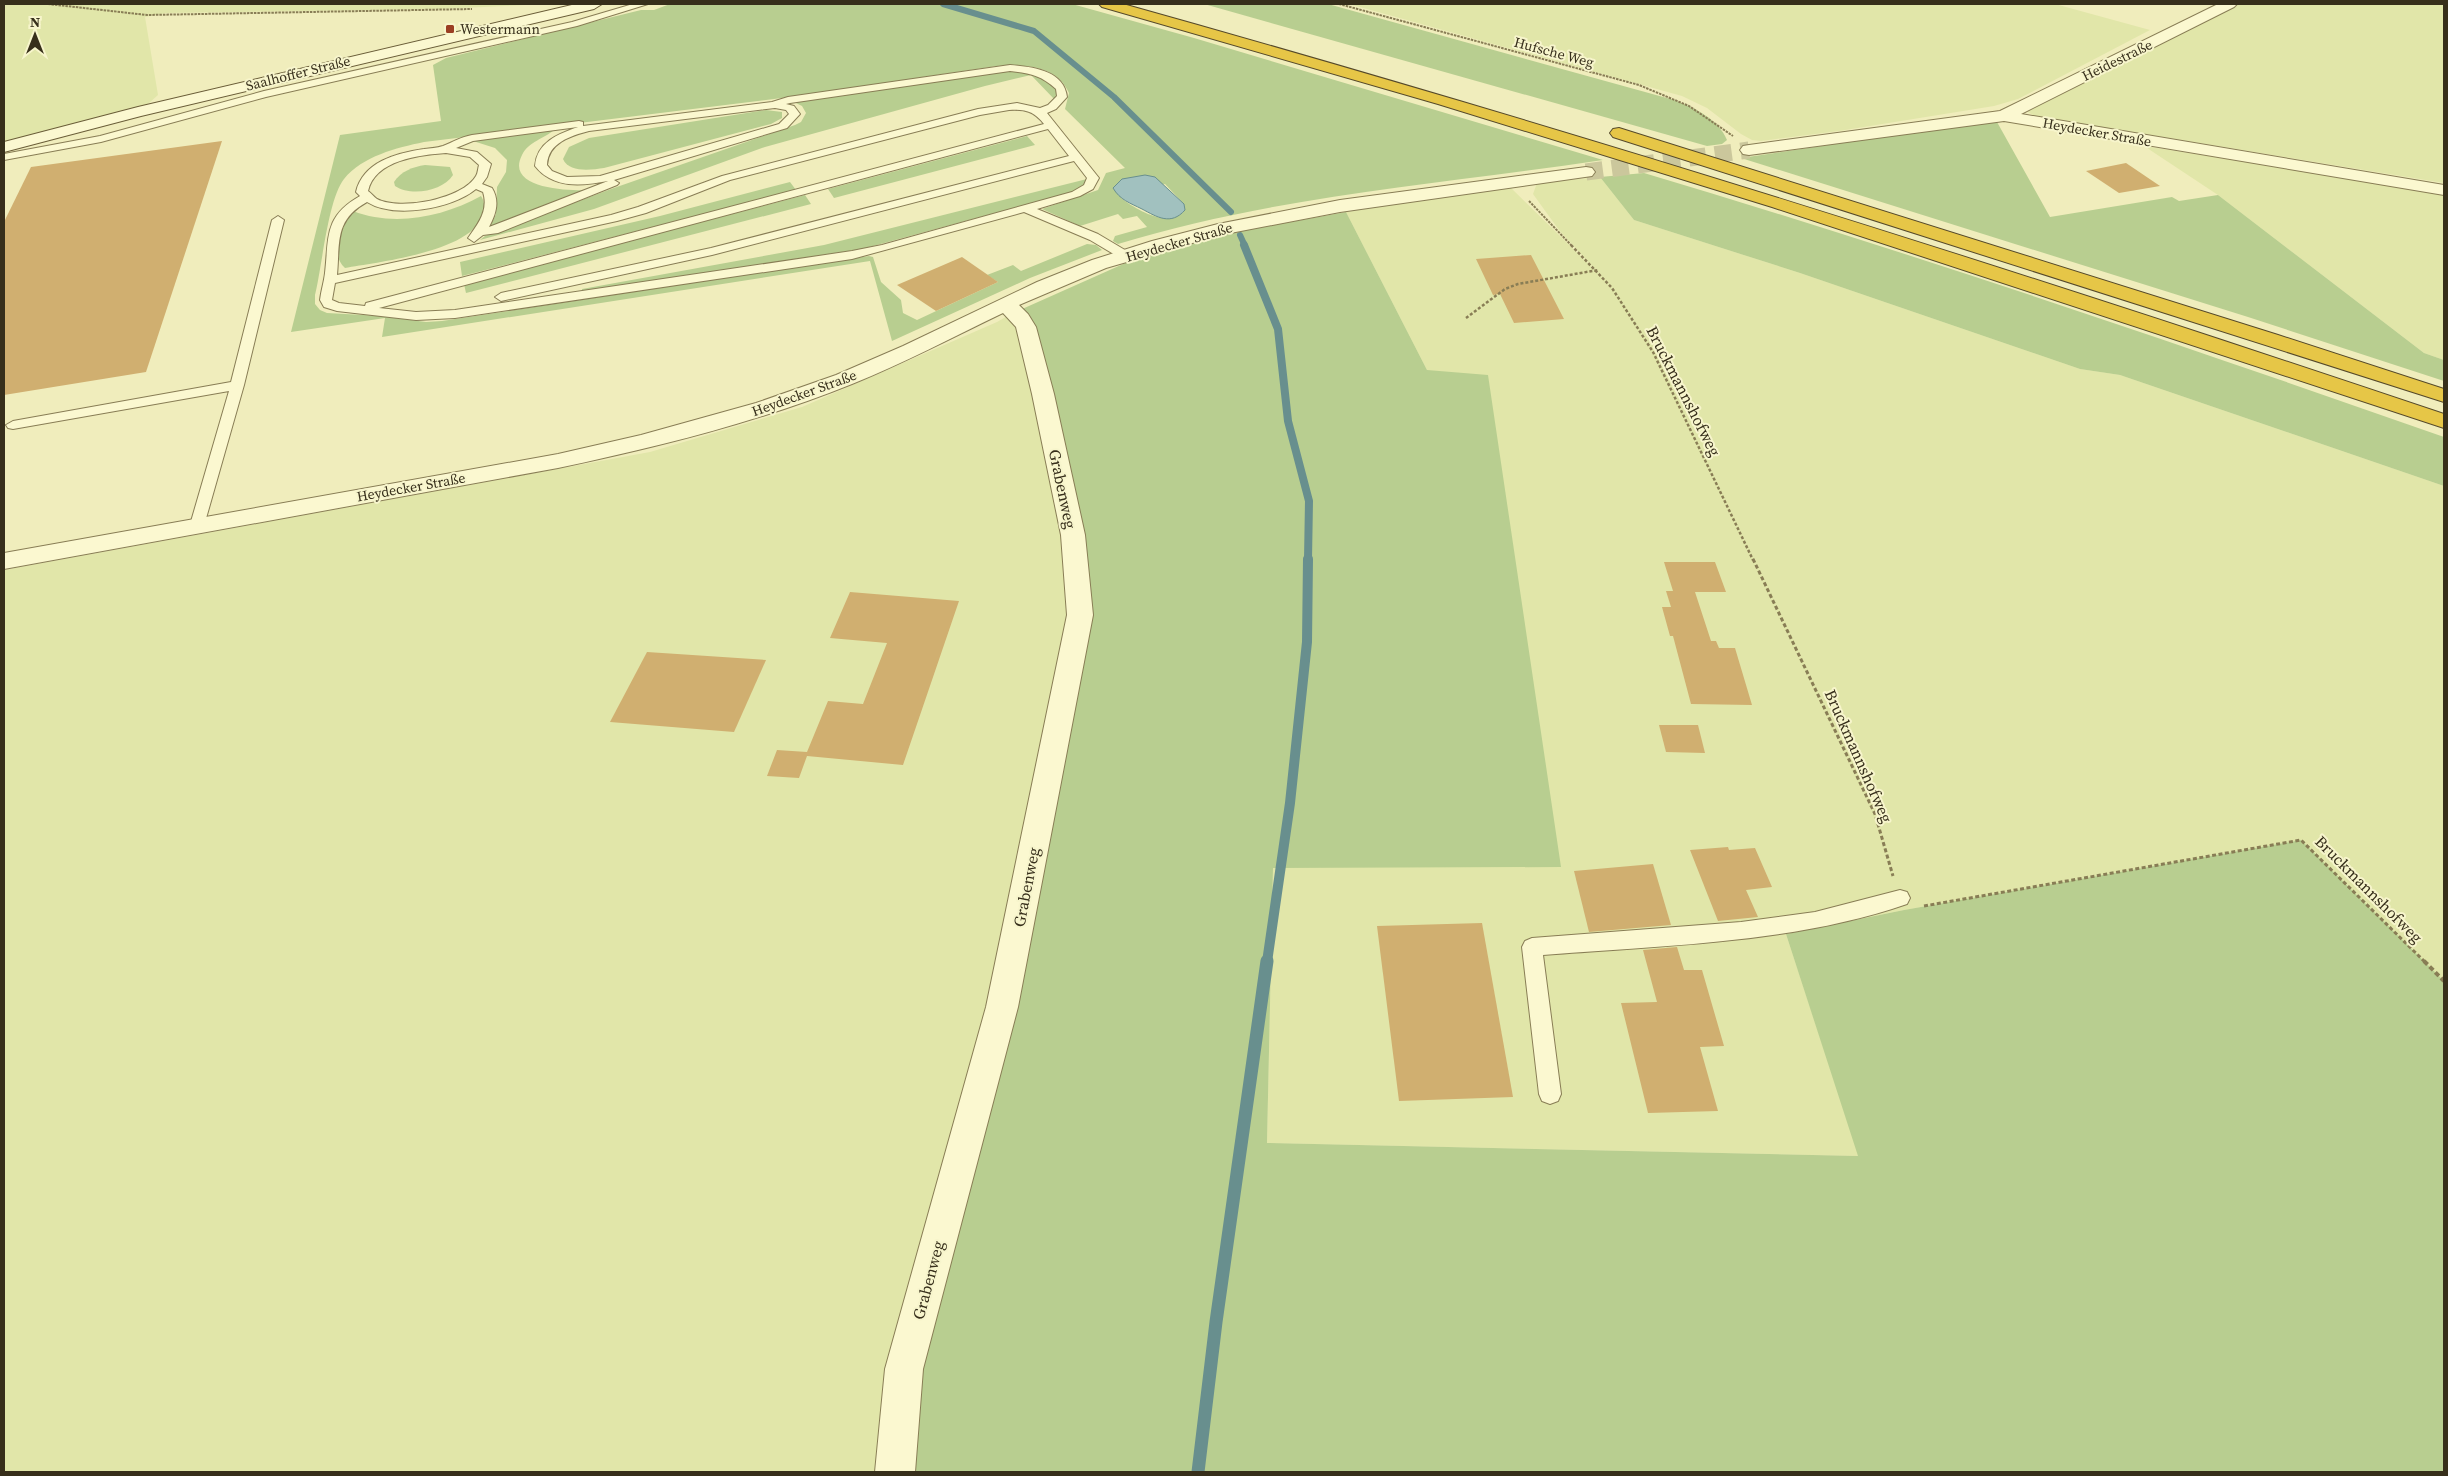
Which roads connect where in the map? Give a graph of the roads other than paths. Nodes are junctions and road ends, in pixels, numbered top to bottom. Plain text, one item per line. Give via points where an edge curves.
1 (594, 4) edge
2 (643, 4) edge
3 (1108, 4) edge
4 (1168, 4) edge
5 (2229, 4) edge
6 (1327, 48) dead end
7 (775, 105) junction
8 (1040, 112) junction
9 (2004, 116) junction
10 (1051, 126) junction
11 (595, 127) junction
12 (1601, 128) dead end
13 (4, 147) edge
14 (446, 150) junction
15 (1749, 150) tunnel mouth
16 (4, 157) edge
17 (1077, 157) junction
18 (1586, 172) tunnel mouth
19 (620, 175) junction
20 (475, 185) junction
21 (2444, 190) edge
22 (366, 198) junction
23 (1027, 209) junction
24 (278, 220) dead end
25 (479, 232) junction
26 (459, 254) junction
27 (1126, 256) junction
28 (329, 281) junction
29 (1006, 304) junction
30 (364, 309) junction
31 (455, 314) junction
32 (237, 385) junction
33 (2444, 396) edge
34 (2444, 421) edge
35 (13, 424) dead end
36 (198, 525) junction
37 (4, 561) edge
38 (1900, 898) road end
39 (1550, 1094) dead end
40 (895, 1472) edge

1 - 13 street, Saalhoffer Straße
2 - 16 lane via 574,24 264,94 101,139
3 - 34 highway via 1622,154 2149,321
4 - 6 highway
5 - 9 street, Heidestraße
7 - 8 lane via 788,100 988,69 1022,68 1048,76 1061,88 1059,102
7 - 11 lane
7 - 19 lane via 790,108 794,114 783,126
8 - 10 lane
8 - 26 lane via 1020,106 978,112 726,178 642,210
9 - 15 street, Heydecker Straße
9 - 21 street, Heydecker Straße
10 - 17 lane
10 - 30 lane
11 - 14 lane via 572,124 472,138
11 - 19 lane via 566,135 550,144 542,155 541,166 550,175 567,180
12 - 33 highway
14 - 20 lane via 463,151 481,159 485,171
14 - 22 lane via 407,155 381,166 365,179 362,186
17 - 23 lane via 1092,174 1089,186 1076,194
17 - 31 lane via 687,257 469,303
18 - 27 street, Heydecker Straße via 1260,220 1186,237
19 - 25 lane via 617,181 600,190 494,230
20 - 22 lane via 453,198 423,206 383,206
20 - 25 lane via 484,187 490,194 488,218
22 - 28 lane via 346,209 337,223
23 - 27 lane via 1094,237
23 - 31 lane via 860,253
24 - 32 lane
25 - 26 lane
26 - 28 lane
27 - 29 street, Heydecker Straße via 1066,277
28 - 30 lane via 326,300 329,304
29 - 36 street, Heydecker Straße via 884,363 788,401 678,434 558,461
29 - 40 street, Grabenweg via 1026,328 1043,394 1073,535 1080,615 1002,1006 904,1369
30 - 31 lane via 416,316
32 - 35 lane
32 - 36 lane
36 - 37 street, Heydecker Straße
38 - 39 lane via 1815,920 1741,930 1532,947

